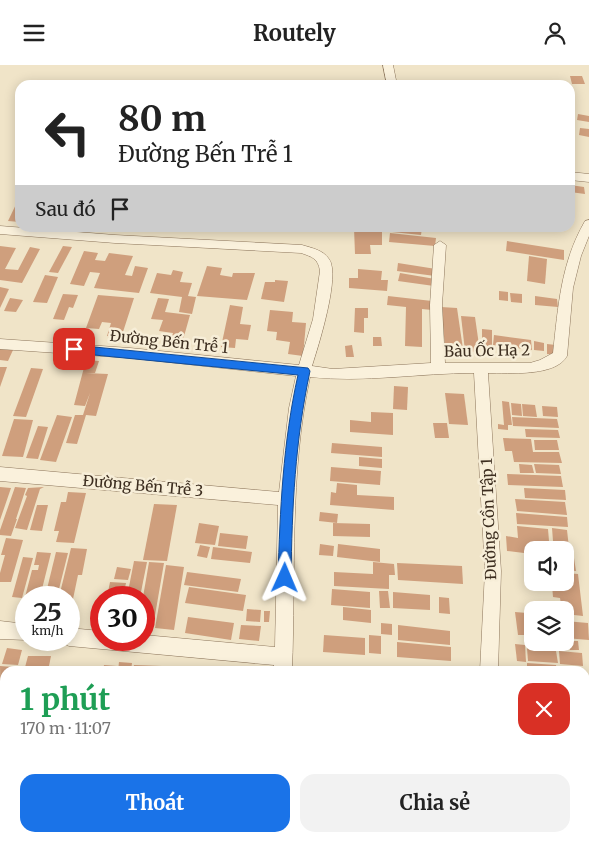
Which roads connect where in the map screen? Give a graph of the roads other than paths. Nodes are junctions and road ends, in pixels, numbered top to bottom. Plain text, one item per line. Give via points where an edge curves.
1 (388, 65) edge
2 (391, 80) edge
3 (575, 177) edge
4 (589, 178) edge
5 (589, 224) edge
6 (0, 230) edge
7 (15, 231) edge
8 (26, 232) edge
9 (440, 245) dead end
10 (0, 344) edge
11 (481, 367) junction
12 (438, 368) junction
13 (304, 371) junction
14 (0, 474) edge
15 (286, 499) junction
16 (0, 630) edge
17 (15, 632) edge
18 (155, 647) edge
19 (283, 664) edge
20 (489, 666) edge

1 - 2 street
3 - 4 street
5 - 11 street, Bàu Ốc Hạ 2 via 568,276 560,356 530,368
6 - 7 street
8 - 13 street via 279,247 316,253 325,262 324,296
9 - 12 street via 436,305
10 - 13 street, Đường Bến Trễ 1 via 130,353
11 - 12 street, Bàu Ốc Hạ 2
11 - 20 street, Đường Cồn Tập 1 via 493,571
12 - 13 street, Bàu Ốc Hạ 2 via 333,374
13 - 15 street via 296,408
14 - 15 street, Đường Bến Trễ 3
15 - 19 street
16 - 17 street
18 - 19 street

